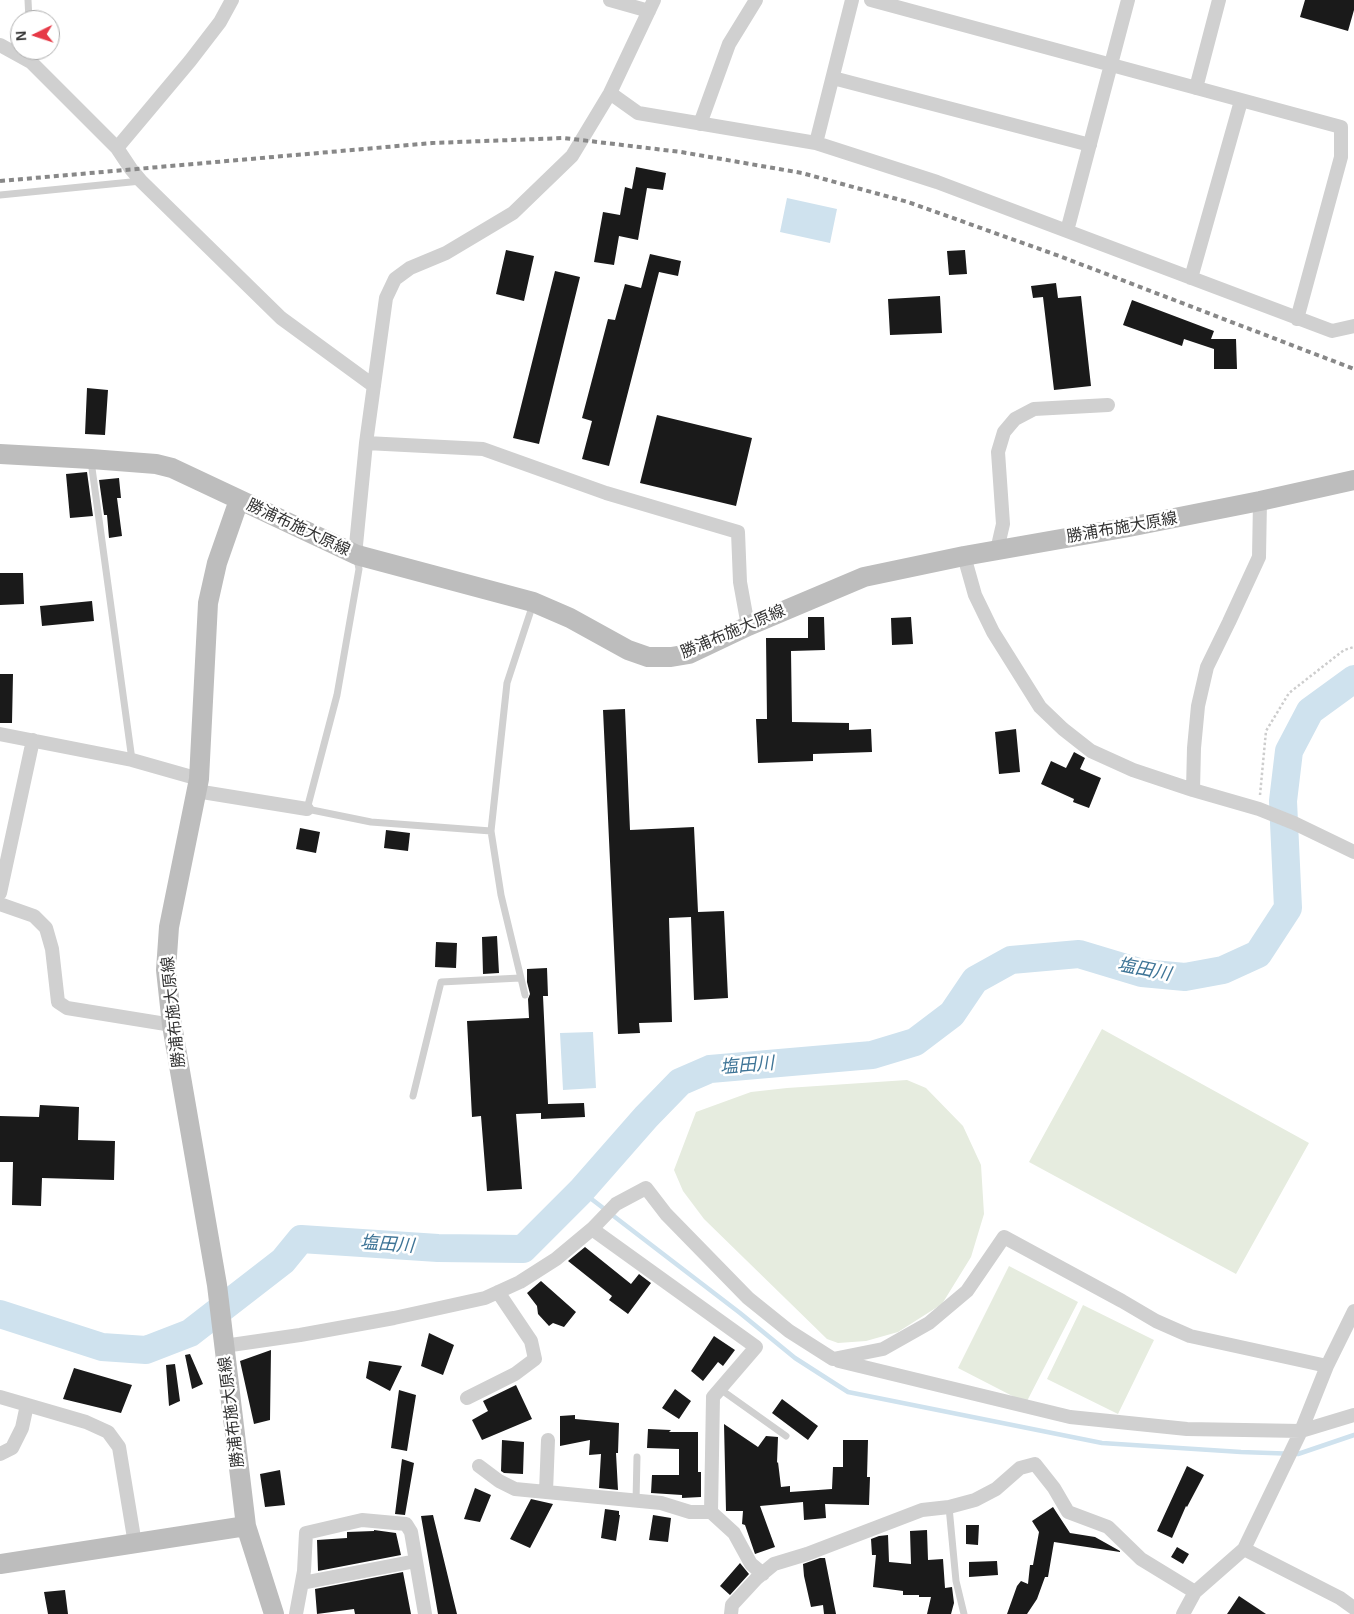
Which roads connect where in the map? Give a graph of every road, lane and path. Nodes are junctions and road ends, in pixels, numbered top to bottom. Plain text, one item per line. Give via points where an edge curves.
1 (232, 0) edge
2 (610, 0) edge
3 (756, 0) edge
4 (852, 0) edge
5 (871, 0) edge
6 (1128, 0) edge
7 (1219, 0) edge
8 (652, 6) edge
9 (34, 60) edge
10 (1111, 66) junction
11 (833, 78) junction
12 (1196, 88) junction
13 (610, 93) junction
14 (1241, 100) junction
15 (700, 124) junction
16 (816, 143) junction
17 (1090, 145) junction
18 (117, 148) junction
19 (141, 181) junction
20 (0, 195) edge
21 (1067, 231) junction
22 (1191, 278) junction
23 (1297, 319) junction
24 (1354, 326) edge
25 (374, 386) junction
26 (1108, 406) dead end
27 (366, 443) junction
28 (0, 454) edge
29 (91, 459) junction
30 (1354, 480) edge
31 (239, 500) junction
32 (1260, 501) junction
33 (997, 550) junction
34 (357, 555) junction
35 (964, 556) junction
36 (533, 602) junction
37 (748, 626) junction
38 (1354, 647) edge
39 (0, 734) edge
40 (33, 740) junction
41 (132, 760) junction
42 (198, 785) junction
43 (1193, 790) junction
44 (307, 809) junction
45 (1259, 809) junction
46 (491, 832) junction
47 (1354, 852) edge
48 (0, 893) edge
49 (0, 904) edge
50 (520, 978) junction
51 (525, 995) dead end
52 (172, 1025) junction
53 (413, 1096) dead end
54 (592, 1229) junction
55 (498, 1292) junction
56 (1354, 1311) edge
57 (224, 1340) junction
58 (833, 1359) junction
59 (1327, 1366) junction
60 (720, 1389) junction
61 (0, 1396) edge
62 (467, 1398) dead end
63 (27, 1405) junction
64 (1354, 1415) edge
65 (1301, 1431) junction
66 (786, 1436) dead end
67 (548, 1440) dead end
68 (0, 1454) edge
69 (637, 1457) dead end
70 (479, 1466) dead end
71 (546, 1492) junction
72 (636, 1501) junction
73 (948, 1507) junction
74 (711, 1512) junction
75 (246, 1526) junction
76 (135, 1544) junction
77 (1244, 1549) junction
78 (416, 1561) junction
79 (0, 1564) edge
80 (763, 1574) junction
81 (302, 1583) junction
82 (1196, 1592) junction
83 (1354, 1608) edge
84 (274, 1614) edge
85 (296, 1614) edge
86 (425, 1614) edge
87 (731, 1614) edge
88 (964, 1614) edge
89 (1182, 1614) edge

1 - 18 street via 220,22 190,61
2 - 8 street
3 - 15 street via 729,44
4 - 11 street
5 - 10 street
6 - 10 street
7 - 12 street
8 - 13 street
9 - 18 street
10 - 12 street
10 - 17 street
11 - 16 street
11 - 17 street
12 - 14 street
13 - 15 street via 638,113
13 - 25 street via 572,156 513,213 446,254 410,268 394,279 386,298
14 - 22 street
14 - 23 street via 1341,127 1341,157
15 - 16 street
16 - 21 street via 937,182
17 - 21 street
18 - 19 street
19 - 20 lane
19 - 25 street via 281,318
21 - 22 street
22 - 23 street
23 - 24 street via 1332,331
25 - 27 street
26 - 33 street via 1034,409 1015,419 1004,432 998,452 1002,524
27 - 34 street
27 - 37 street via 482,449 606,493 738,532 740,582
28 - 29 main road
29 - 31 main road via 172,468
29 - 41 lane
30 - 32 main road, 勝浦布施大原線
31 - 34 main road, 勝浦布施大原線
31 - 42 main road, 勝浦布施大原線 via 217,563 208,603
32 - 33 main road, 勝浦布施大原線
32 - 43 street via 1259,557 1207,667 1198,706
33 - 35 main road, 勝浦布施大原線
34 - 36 main road, 勝浦布施大原線
34 - 44 lane via 359,569 337,695
35 - 37 main road, 勝浦布施大原線 via 864,577
35 - 43 street via 975,595 993,632 1040,707 1091,752
36 - 37 main road, 勝浦布施大原線 via 648,657 689,654
36 - 46 lane via 507,683
38 - 45 path via 1344,650 1289,693 1266,731
39 - 40 street
40 - 41 street
40 - 48 street
41 - 42 street
42 - 44 street
42 - 52 main road, 勝浦布施大原線 via 168,928 166,970
43 - 45 street
44 - 46 lane via 372,822
45 - 47 street via 1294,822
46 - 50 lane
49 - 52 street via 34,916 46,928 52,949 58,1002 67,1008
50 - 51 lane
50 - 53 lane via 441,982
52 - 57 main road, 勝浦布施大原線
54 - 55 street via 549,1264
54 - 58 street via 613,1207 646,1188 666,1214 748,1298 789,1331
54 - 60 street via 756,1347
55 - 57 street via 485,1298 300,1336
55 - 62 street via 531,1341 535,1358 515,1374
56 - 59 street
57 - 75 main road, 勝浦布施大原線
58 - 59 street via 883,1349 929,1323 967,1291 1004,1237 1156,1321 1190,1336
58 - 65 street via 1070,1417 1186,1429
59 - 65 street
60 - 66 lane
60 - 74 street via 713,1398
61 - 63 street
63 - 68 street via 22,1428 12,1448
63 - 76 street via 86,1422 108,1432 119,1447
64 - 65 street
65 - 77 street
67 - 71 street
69 - 72 lane
70 - 71 street via 515,1489
71 - 72 street
72 - 74 street via 662,1503 690,1512
73 - 80 street via 922,1510 774,1564
73 - 82 street via 974,1500 996,1489 1020,1468 1035,1464 1068,1512 1108,1527 1141,1559
73 - 88 lane via 956,1580
74 - 80 street via 734,1533 751,1564
75 - 76 main road
75 - 84 main road, 勝浦布施大原線
76 - 79 main road
77 - 82 street
77 - 83 street
78 - 81 street
78 - 81 street via 411,1532 406,1524 362,1520 340,1524 306,1533
78 - 86 street
80 - 87 street via 732,1605
81 - 85 street
82 - 89 street

